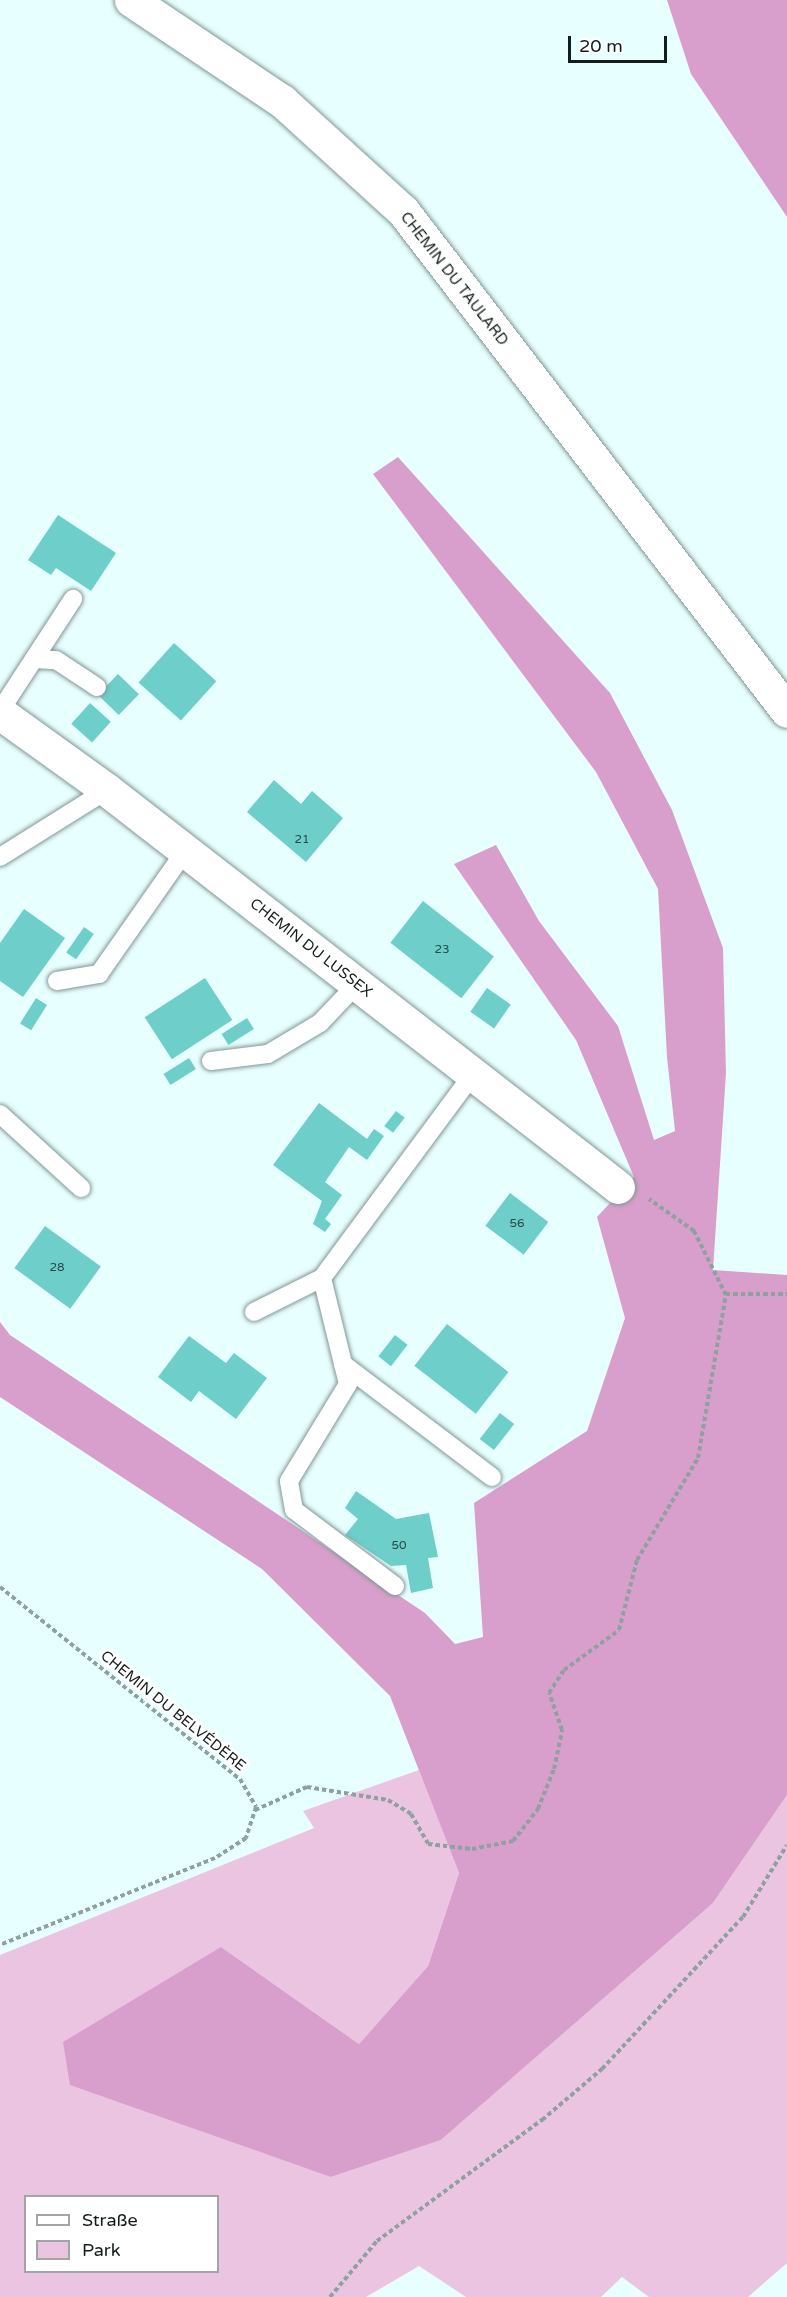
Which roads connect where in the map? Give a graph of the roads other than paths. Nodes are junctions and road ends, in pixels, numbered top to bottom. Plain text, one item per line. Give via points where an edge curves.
1 (131, 0) edge
2 (73, 599) dead end
3 (34, 658) junction
4 (97, 687) dead end
5 (787, 711) edge
6 (0, 712) edge
7 (106, 790) junction
8 (185, 851) junction
9 (0, 857) edge
10 (57, 981) dead end
11 (357, 984) junction
12 (211, 1061) dead end
13 (473, 1074) junction
14 (0, 1114) edge
15 (618, 1186) road end
16 (81, 1188) dead end
17 (322, 1278) junction
18 (254, 1312) dead end
19 (343, 1364) junction
20 (492, 1476) dead end
21 (395, 1586) dead end

1 - 5 street, CHEMIN DU TAULARD via 282,101 404,211
2 - 3 lane
3 - 4 lane via 56,660
3 - 6 lane
6 - 7 street, CHEMIN DU LUSSEX
7 - 8 street, CHEMIN DU LUSSEX
7 - 9 lane
8 - 10 lane via 99,974
8 - 11 street, CHEMIN DU LUSSEX
11 - 12 lane via 320,1023 268,1054
11 - 13 street, CHEMIN DU LUSSEX
13 - 15 street, CHEMIN DU LUSSEX
13 - 17 lane
14 - 16 lane
17 - 18 lane
17 - 19 lane
19 - 20 lane
19 - 21 lane via 348,1384 289,1481 294,1510

